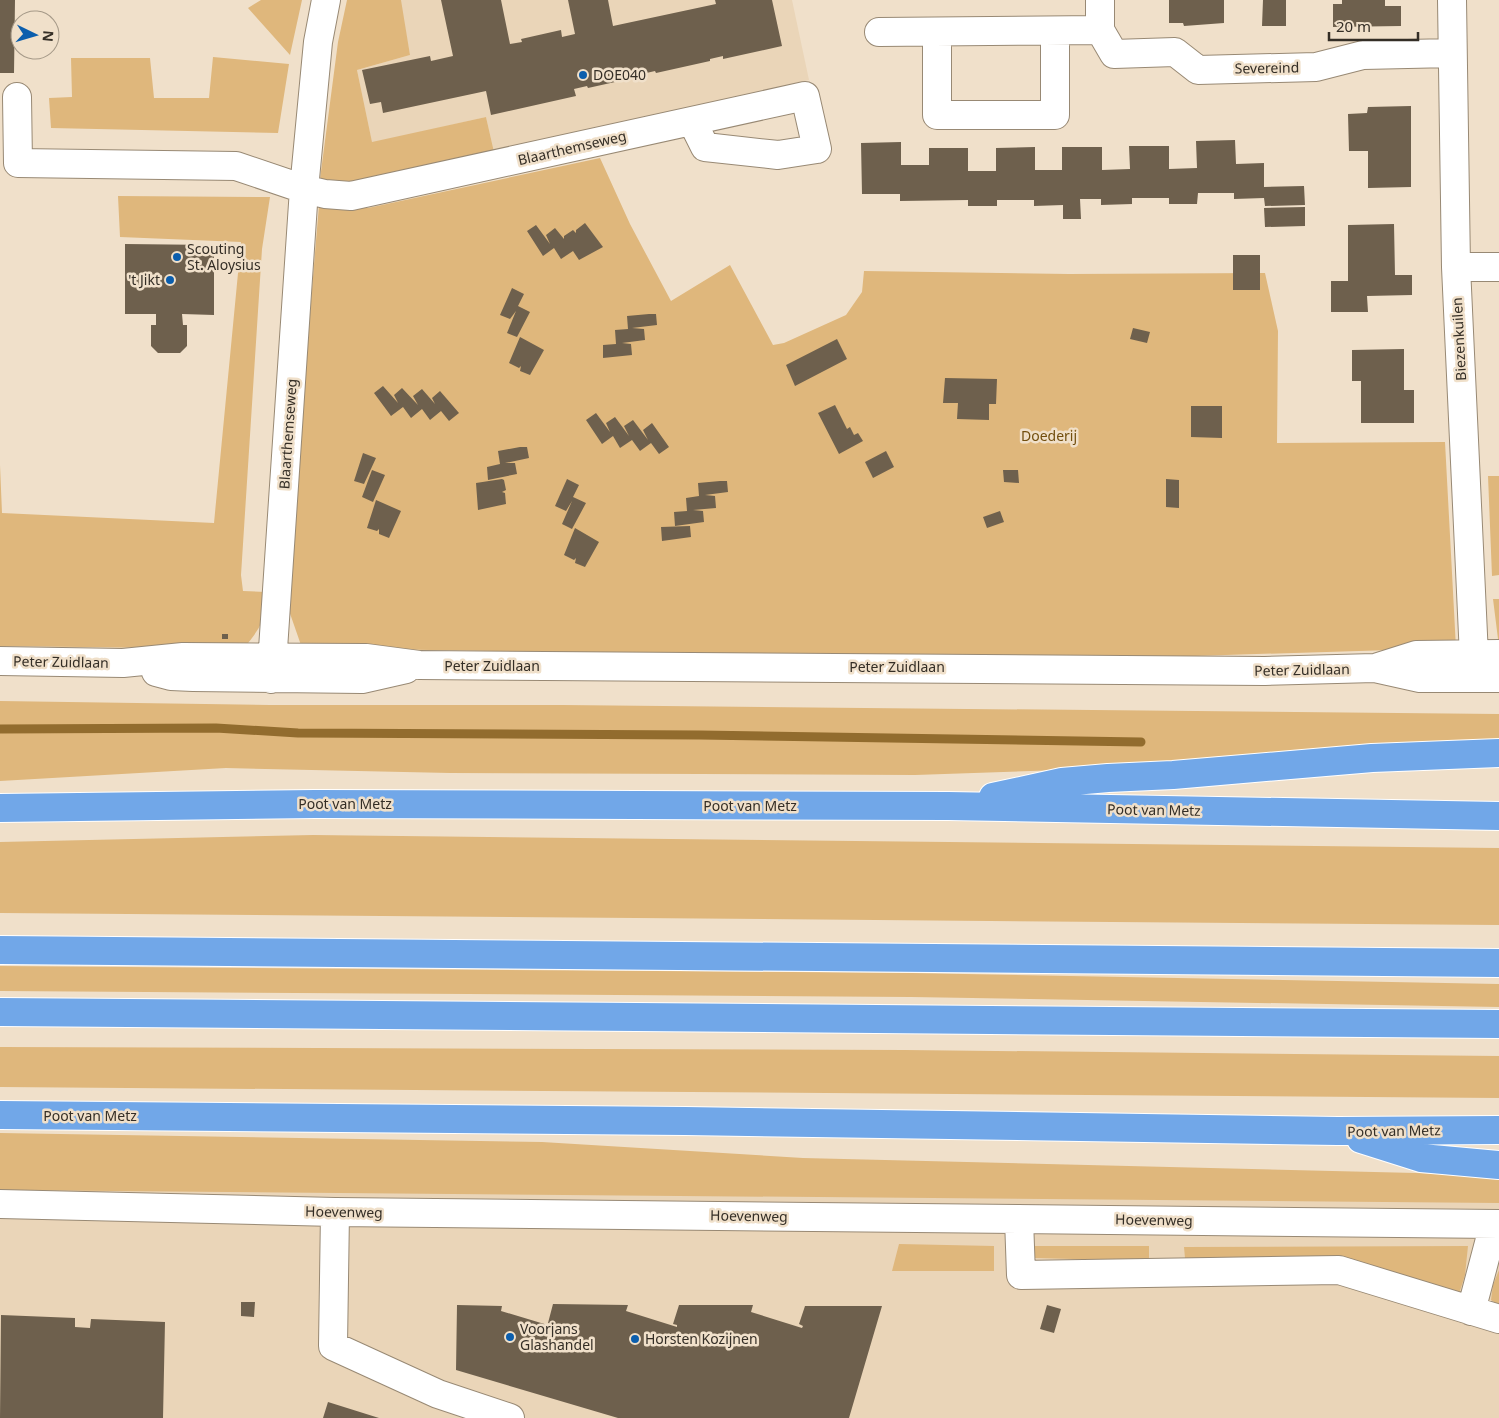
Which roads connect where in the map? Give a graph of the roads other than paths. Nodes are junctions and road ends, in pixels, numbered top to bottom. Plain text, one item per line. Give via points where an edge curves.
1 (326, 0) edge
2 (1100, 0) edge
3 (1452, 0) edge
4 (1100, 30) junction
5 (1055, 31) junction
6 (879, 32) dead end
7 (938, 32) junction
8 (1452, 53) junction
9 (17, 97) dead end
10 (692, 121) dead end
11 (304, 189) junction
12 (1456, 267) junction
13 (1499, 267) edge
14 (0, 661) edge
15 (1487, 666) edge
16 (272, 668) junction
17 (1499, 753) edge
18 (948, 806) junction
19 (0, 808) edge
20 (1499, 816) edge
21 (0, 950) edge
22 (1499, 963) edge
23 (0, 1012) edge
24 (1499, 1024) edge
25 (0, 1116) edge
26 (1499, 1130) edge
27 (1338, 1131) junction
28 (1499, 1165) edge
29 (0, 1204) edge
30 (335, 1212) junction
31 (1020, 1219) junction
32 (1497, 1224) edge
33 (1471, 1311) junction
34 (1499, 1319) edge
35 (510, 1418) edge

1 - 11 street, Blaarthemseweg via 318,42
2 - 4 street
3 - 8 street, Biezenkuilen
4 - 5 street
4 - 8 street, Severeind via 1114,54 1175,52 1198,70 1316,67 1363,55
5 - 7 street
5 - 7 street via 1055,115 937,115
6 - 7 street
8 - 12 street, Biezenkuilen
9 - 11 street via 18,163 236,166
10 - 11 street, Blaarthemseweg via 351,196
11 - 16 street, Blaarthemseweg
12 - 13 street
12 - 15 street, Biezenkuilen
14 - 16 street, Peter Zuidlaan via 122,663 183,657
15 - 16 street, Peter Zuidlaan via 1416,655 1375,668 1255,671 419,665 366,658
17 - 18 highway via 1372,758 1062,782
18 - 19 highway, Poot van Metz via 296,804
18 - 20 highway, Poot van Metz
21 - 22 highway
23 - 24 highway
25 - 27 highway, Poot van Metz
26 - 27 highway, Poot van Metz
27 - 28 highway via 1421,1158
29 - 30 street, Hoevenweg
30 - 31 street, Hoevenweg
30 - 35 street via 333,1346 438,1394
31 - 32 street, Hoevenweg
31 - 33 street via 1021,1275 1339,1270
32 - 33 street
33 - 34 street

